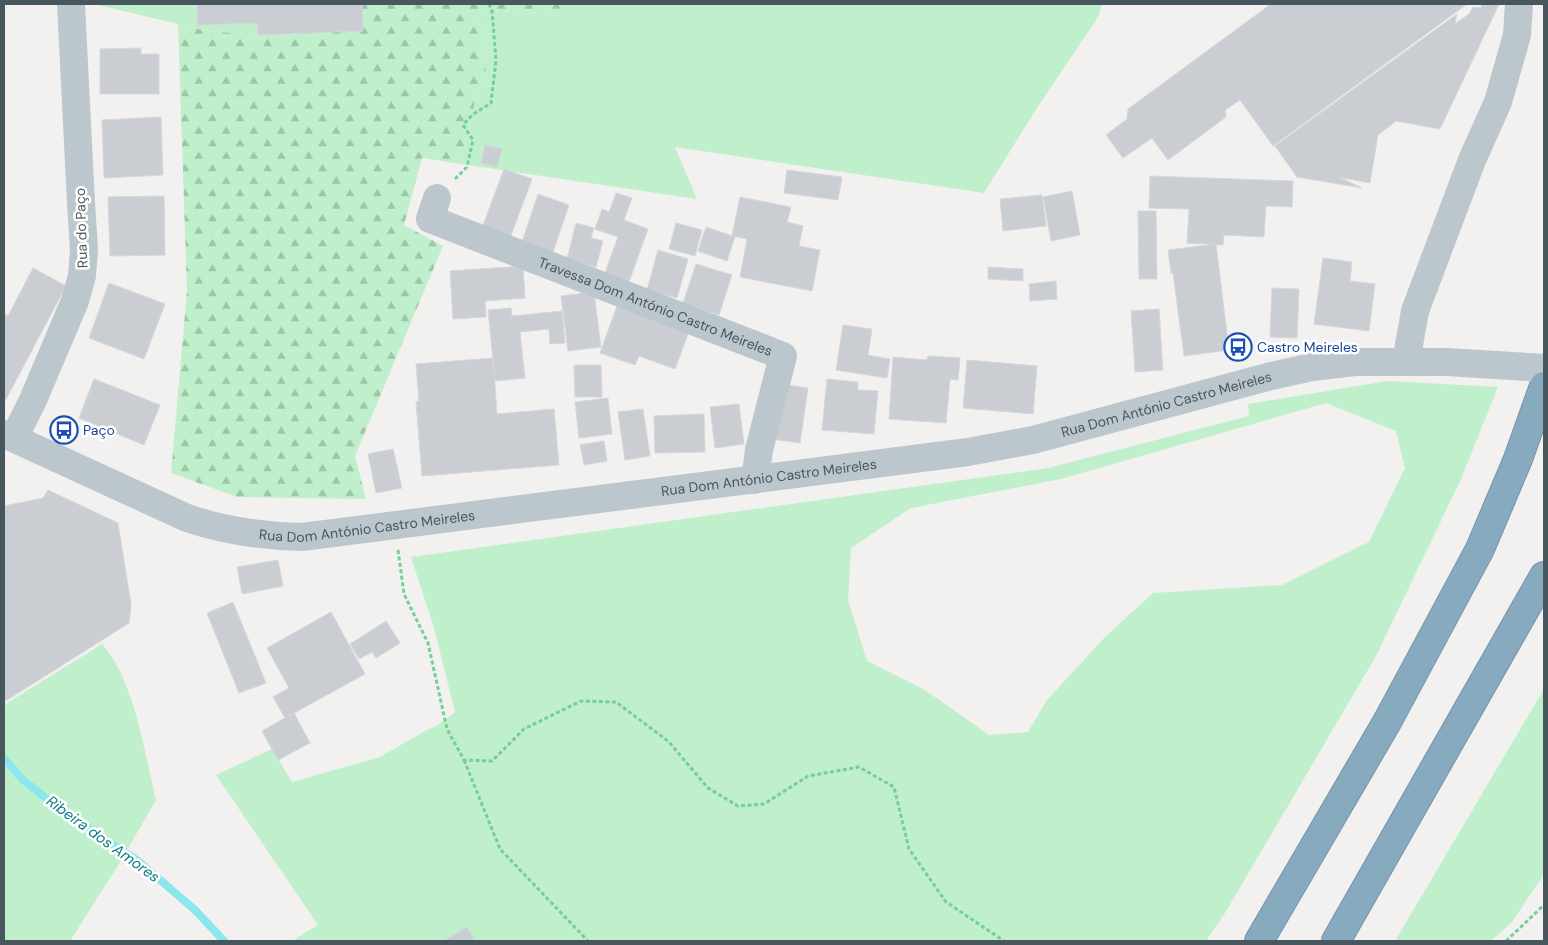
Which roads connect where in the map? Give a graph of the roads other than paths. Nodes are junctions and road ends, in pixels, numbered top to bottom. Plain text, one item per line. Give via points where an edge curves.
1 (71, 4) edge
2 (1519, 4) edge
3 (437, 198) road end
4 (1406, 362) junction
5 (1544, 368) edge
6 (1544, 386) edge
7 (9, 436) edge
8 (755, 480) junction
9 (1544, 568) edge
10 (1544, 576) edge
11 (1528, 604) junction
12 (1259, 941) edge
13 (1336, 941) edge

1 - 7 street, Rua do Paço via 84,250 82,276 75,301 33,400
2 - 4 street via 1516,35 1498,102 1472,160 1415,311
3 - 8 street, Travessa Dom António Castro Meireles via 430,219 783,356 759,450
4 - 5 street, Rua Dom António Castro Meireles
4 - 8 street, Rua Dom António Castro Meireles via 1355,362 1312,367 1033,440 968,452
6 - 12 highway via 1480,549 1387,722
7 - 8 street, Rua Dom António Castro Meireles via 188,518 210,526 257,535 302,537
9 - 11 highway
10 - 11 highway
11 - 13 highway

